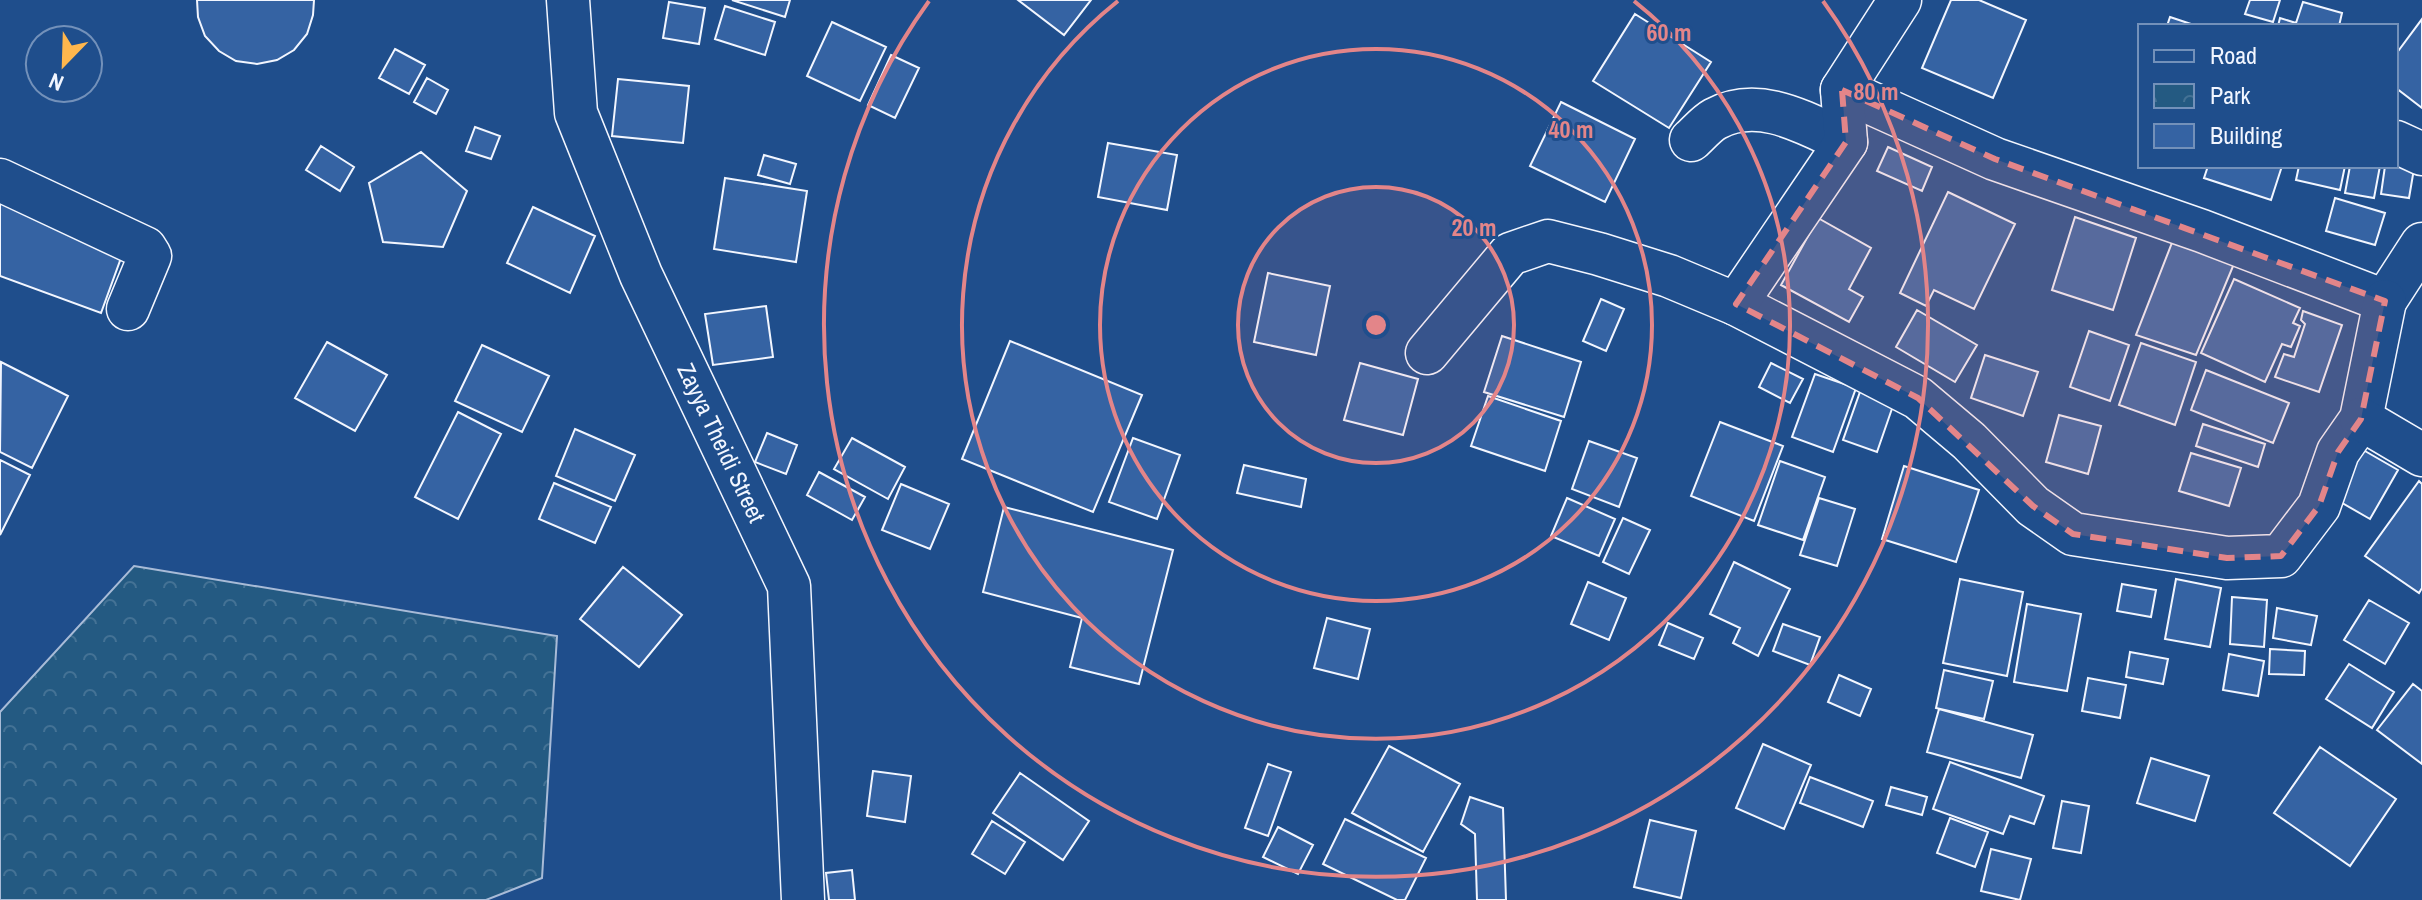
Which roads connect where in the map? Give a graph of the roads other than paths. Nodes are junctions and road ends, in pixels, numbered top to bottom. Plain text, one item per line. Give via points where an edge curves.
1 (568, 0) edge
2 (1900, 0) edge
3 (1842, 90) junction
4 (1691, 140) dead end
5 (1846, 142) junction
6 (2398, 143) edge
7 (2422, 154) edge
8 (0, 180) edge
9 (2422, 244) edge
10 (2385, 301) junction
11 (1736, 304) junction
12 (128, 309) dead end
13 (1427, 353) dead end
14 (2361, 419) junction
15 (2422, 455) edge
16 (803, 900) edge

1 - 16 street, Zayya Theidi Street via 576,113 641,275 789,586
2 - 3 street
3 - 5 street
3 - 10 street via 1995,159
4 - 5 street via 1714,119 1752,108 1794,117
5 - 11 street
6 - 7 street
8 - 12 street via 145,248 150,256
9 - 10 street
10 - 14 street
11 - 13 street via 1669,276 1548,241 1510,254
11 - 14 street via 1918,398 2033,506 2073,534 2227,558 2281,556 2319,506 2338,452
14 - 15 street

